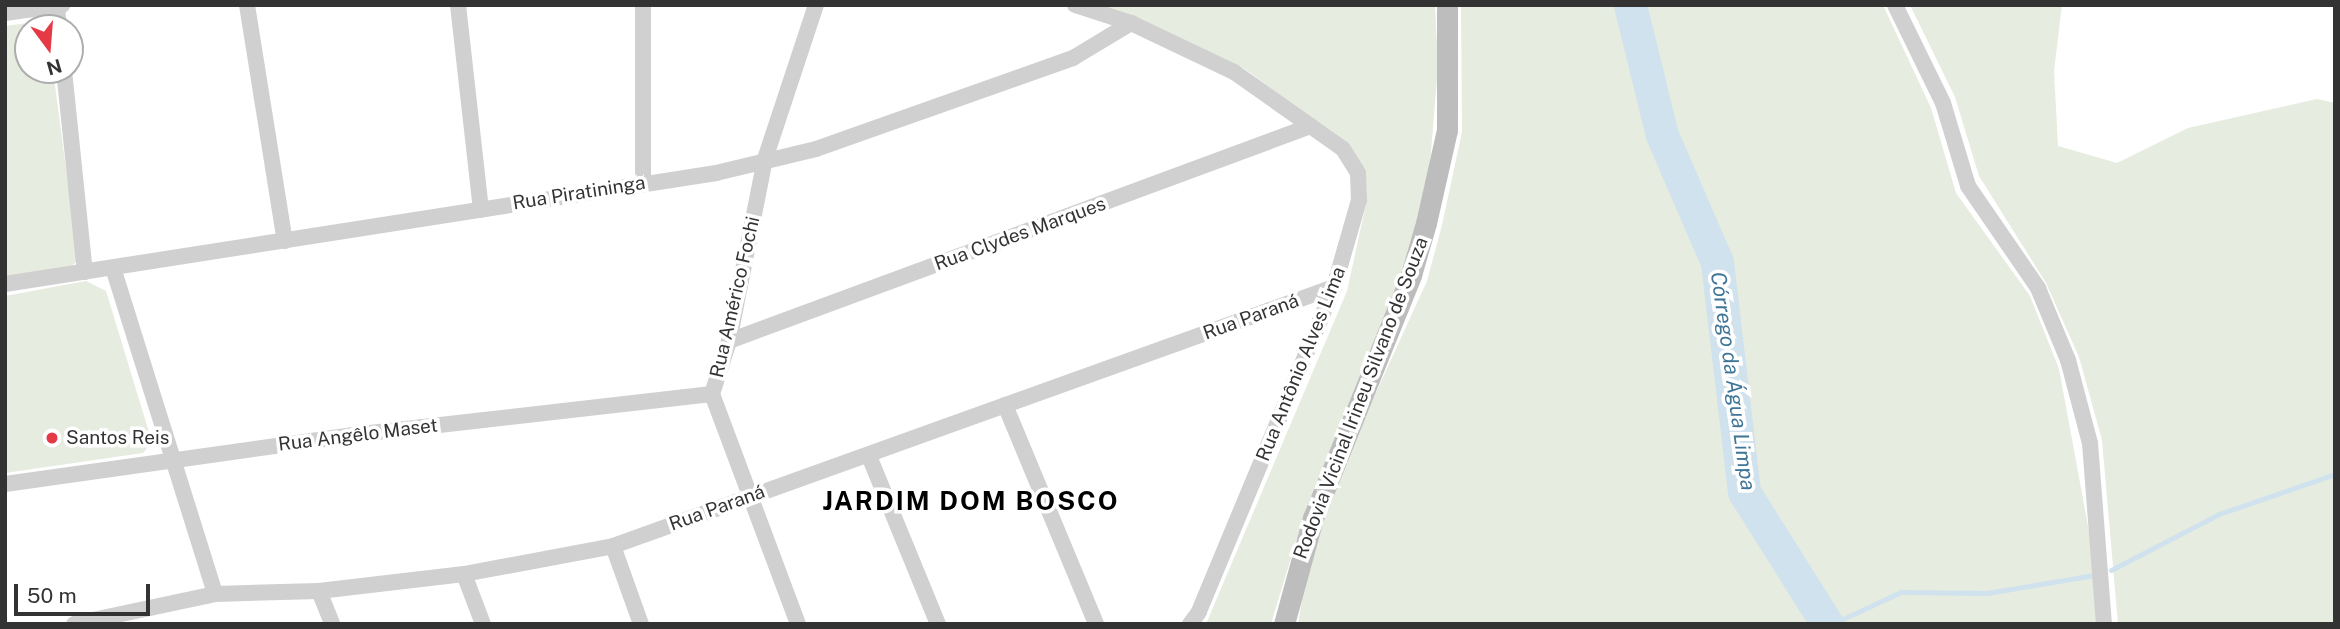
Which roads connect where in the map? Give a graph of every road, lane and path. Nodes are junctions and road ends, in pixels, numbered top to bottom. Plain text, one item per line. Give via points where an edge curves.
1 (62, 5) edge
2 (247, 5) edge
3 (458, 5) edge
4 (643, 5) edge
5 (816, 5) edge
6 (1075, 5) edge
7 (1447, 5) edge
8 (1895, 5) edge
9 (57, 6) edge
10 (5, 13) edge
11 (1131, 23) junction
12 (65, 84) edge
13 (1311, 126) junction
14 (765, 159) junction
15 (643, 183) junction
16 (481, 210) junction
17 (285, 241) junction
18 (114, 271) junction
19 (85, 272) junction
20 (5, 284) edge
21 (1334, 287) junction
22 (729, 341) junction
23 (712, 394) junction
24 (1005, 405) junction
25 (869, 456) junction
26 (171, 461) junction
27 (5, 484) edge
28 (749, 496) junction
29 (613, 546) junction
30 (464, 574) junction
31 (319, 591) junction
32 (215, 594) junction
33 (74, 624) edge
34 (332, 624) edge
35 (483, 624) edge
36 (641, 624) edge
37 (798, 624) edge
38 (939, 624) edge
39 (1096, 624) edge
40 (1190, 624) edge
41 (1284, 624) edge
42 (2104, 624) edge

1 - 9 street
2 - 17 street
3 - 16 street
4 - 15 street
5 - 14 street, Rua Américo Fochi
6 - 11 street, Rua Antônio Alves Lima
7 - 41 main road, Rodovia Vicinal Irineu Silvano de Souza via 1447,130 1426,223 1411,275 1313,518
8 - 42 street via 1943,103 1968,186 2038,288 2068,360 2090,443
9 - 10 street
11 - 13 street, Rua Antônio Alves Lima via 1234,72
11 - 14 street, Rua Piratininga via 1073,58 816,149
12 - 19 street
13 - 21 street, Rua Antônio Alves Lima via 1343,149 1357,173 1359,200
13 - 22 street, Rua Clydes Marques
14 - 15 street, Rua Piratininga via 716,173
14 - 22 street, Rua Américo Fochi
15 - 16 street, Rua Piratininga
16 - 17 street, Rua Piratininga
17 - 18 street, Rua Piratininga
18 - 19 street, Rua Piratininga
18 - 26 street
19 - 20 street, Rua Piratininga
21 - 24 street, Rua Paraná
21 - 40 street, Rua Antônio Alves Lima via 1199,612
22 - 23 street, Rua Américo Fochi
23 - 26 street, Rua Angêlo Maset via 352,435
23 - 28 street, Rua Américo Fochi
24 - 25 street, Rua Paraná
24 - 39 street
25 - 28 street, Rua Paraná
25 - 38 street
26 - 27 street, Rua Angêlo Maset
26 - 32 street
28 - 29 street, Rua Paraná
28 - 37 street, Rua Américo Fochi
29 - 30 street, Rua Paraná
29 - 36 street
30 - 31 street, Rua Paraná
30 - 35 street
31 - 32 street, Rua Paraná
31 - 34 street
32 - 33 street, Rua Paraná

